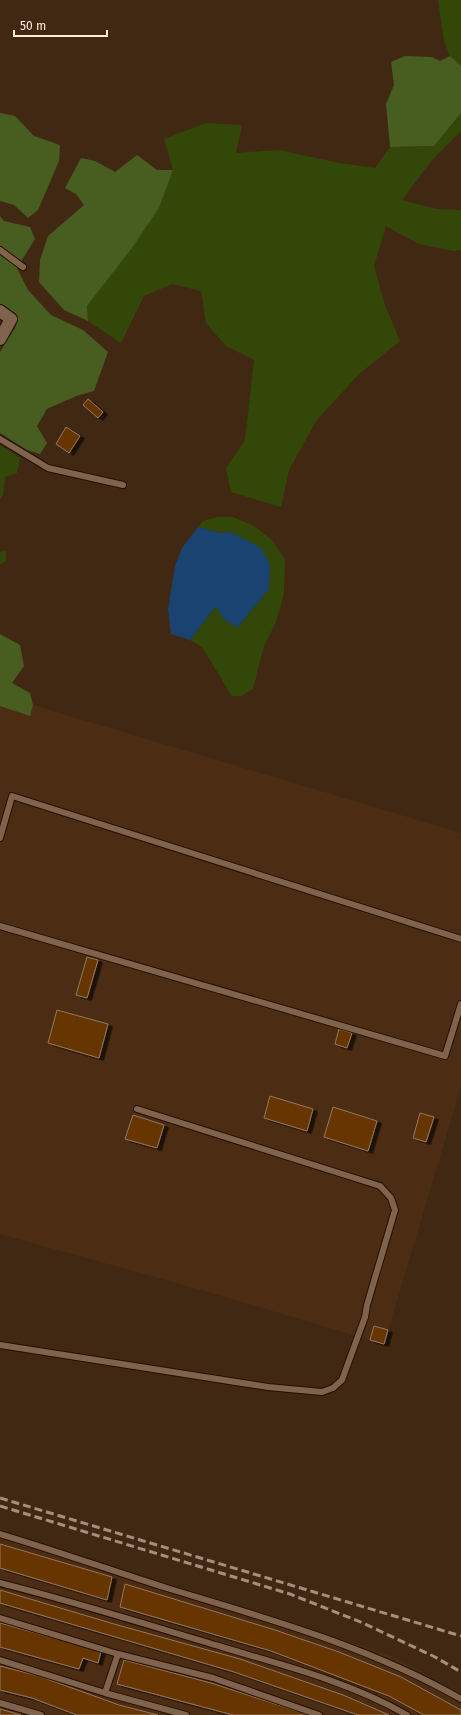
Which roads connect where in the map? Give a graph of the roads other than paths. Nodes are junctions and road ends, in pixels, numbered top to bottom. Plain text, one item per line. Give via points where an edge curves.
1 (0, 250) edge
2 (23, 267) dead end
3 (0, 311) edge
4 (0, 339) edge
5 (0, 440) edge
6 (122, 485) dead end
7 (0, 838) edge
8 (0, 926) edge
9 (461, 939) edge
10 (461, 1004) edge
11 (137, 1110) dead end
12 (0, 1345) edge
13 (0, 1534) edge
14 (0, 1583) edge
15 (0, 1618) edge
16 (118, 1654) junction
17 (0, 1660) edge
18 (106, 1693) junction
19 (461, 1699) edge
20 (0, 1703) edge
21 (41, 1715) edge
22 (186, 1715) edge
23 (320, 1715) edge
24 (407, 1715) edge

1 - 2 lane
3 - 4 street via 11,320
5 - 6 lane via 48,468
7 - 9 lane via 12,796
8 - 10 lane via 445,1056
11 - 12 lane via 380,1186 391,1198 396,1210 367,1305 366,1317 342,1380 333,1388 322,1392 276,1388
13 - 19 lane via 276,1620 370,1656
14 - 24 lane via 66,1600 314,1675 385,1702
15 - 16 lane
16 - 18 lane
16 - 23 lane via 213,1678
17 - 18 lane
18 - 22 lane
20 - 21 lane

